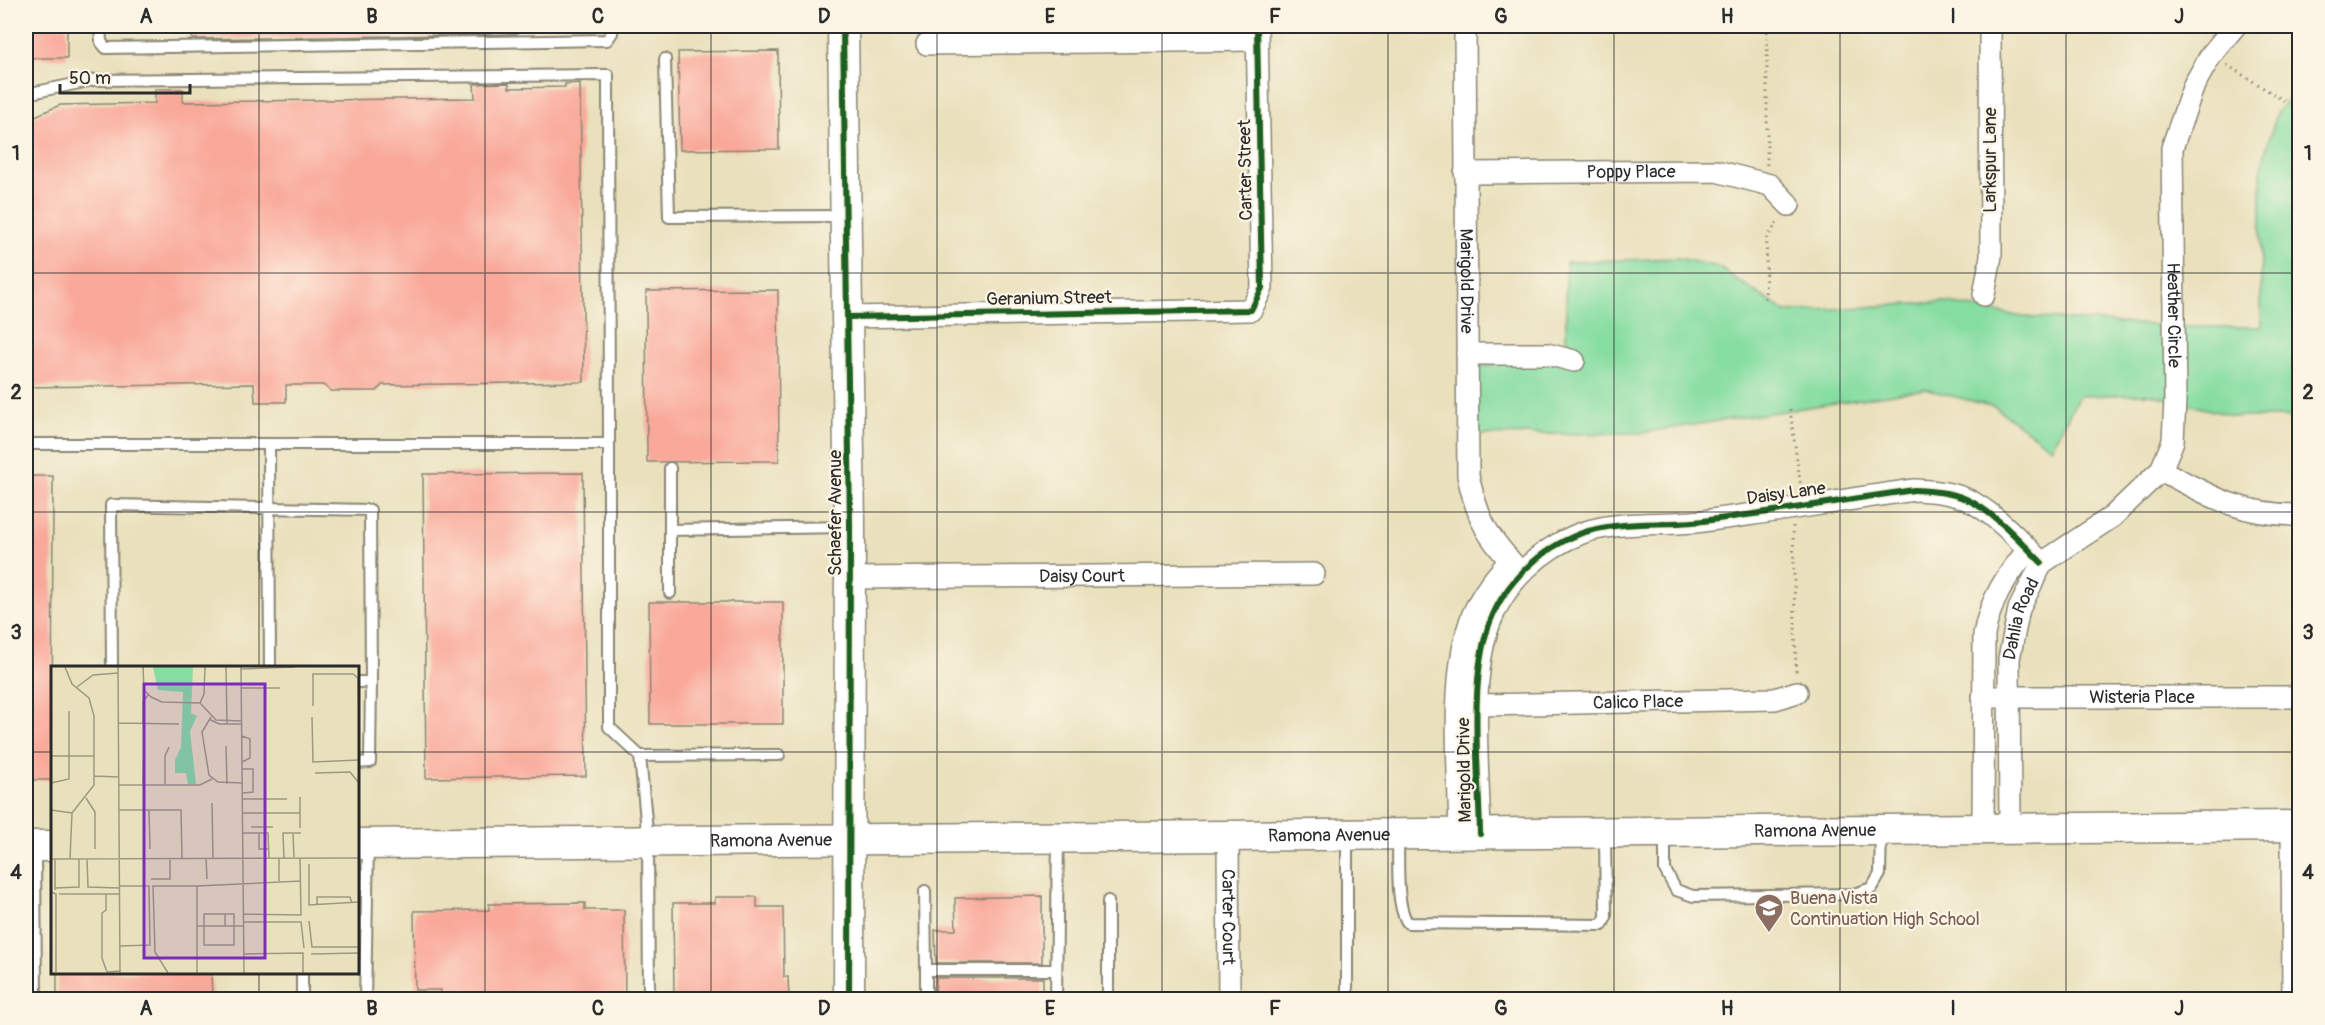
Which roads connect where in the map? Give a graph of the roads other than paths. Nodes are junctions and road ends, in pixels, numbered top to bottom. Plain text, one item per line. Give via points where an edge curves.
1 (100, 26) edge
2 (612, 26) edge
3 (843, 26) edge
4 (1465, 26) edge
5 (1990, 26) edge
6 (2228, 28) edge
7 (1257, 33) edge
8 (927, 44) dead end
9 (665, 59) dead end
10 (26, 94) edge
11 (1465, 173) junction
12 (1789, 205) dead end
13 (846, 216) junction
14 (1984, 295) dead end
15 (1251, 310) joint
16 (848, 316) junction
17 (1467, 354) junction
18 (1574, 361) dead end
19 (26, 444) edge
20 (269, 444) junction
21 (609, 444) junction
22 (670, 468) dead end
23 (2161, 470) junction
24 (270, 507) junction
25 (2300, 515) edge
26 (850, 527) junction
27 (670, 530) junction
28 (2035, 556) junction
29 (1516, 567) junction
30 (1314, 573) dead end
31 (850, 578) junction
32 (670, 593) dead end
33 (112, 666) edge
34 (270, 666) edge
35 (358, 682) edge
36 (371, 682) junction
37 (1797, 692) road end
38 (1983, 697) junction
39 (2009, 697) junction
40 (2300, 697) edge
41 (1478, 705) junction
42 (779, 755) dead end
43 (640, 756) junction
44 (358, 763) edge
45 (2296, 826) edge
46 (1996, 829) junction
47 (1881, 830) junction
48 (1605, 832) junction
49 (1665, 832) junction
50 (1398, 834) junction
51 (1470, 834) junction
52 (1228, 835) junction
53 (1347, 835) junction
54 (1058, 838) junction
55 (848, 840) junction
56 (648, 842) junction
57 (363, 844) edge
58 (38, 846) edge
59 (925, 891) dead end
60 (1108, 902) dead end
61 (926, 970) junction
62 (1056, 970) junction
63 (302, 974) edge
64 (36, 999) edge
65 (302, 999) edge
66 (365, 999) edge
67 (649, 999) edge
68 (849, 999) edge
69 (926, 999) edge
70 (1056, 999) edge
71 (1108, 999) edge
72 (1229, 999) edge
73 (1347, 999) edge
74 (2293, 999) edge

1 - 2 lane via 101,42 106,48 606,40
3 - 13 main road, Schaefer Avenue
4 - 11 street, Marigold Drive
5 - 14 street, Larkspur Lane via 1991,256
6 - 23 street, Heather Circle via 2194,85 2172,148 2175,400 2173,441
7 - 8 street
7 - 15 street, Carter Street via 1263,288
9 - 13 lane via 669,217
10 - 21 lane via 94,80 608,75
11 - 12 street, Poppy Place via 1716,171 1770,185
11 - 17 street, Marigold Drive
13 - 16 main road, Schaefer Avenue
15 - 16 street, Geranium Street
16 - 26 main road, Schaefer Avenue
17 - 18 street via 1547,354
17 - 29 street, Marigold Drive via 1468,476 1480,522 1492,542
19 - 20 lane
20 - 21 lane
20 - 24 lane
21 - 43 lane via 609,727
22 - 27 lane
23 - 25 street via 2241,509
23 - 28 street, Dahlia Road via 2112,517
24 - 33 lane via 111,505
24 - 34 lane
24 - 36 lane via 370,510
26 - 27 lane
26 - 31 main road, Schaefer Avenue
27 - 32 lane
28 - 29 street, Daisy Lane via 2009,531 1966,500 1936,491 1914,490 1702,521 1583,533
28 - 38 street, Dahlia Road via 2000,585 1987,619
28 - 39 street, Dahlia Road via 2009,659
29 - 41 street, Marigold Drive via 1489,623
29 - 51 street, Marigold Drive via 1496,577 1476,608 1464,642 1459,695
30 - 31 street, Daisy Court
31 - 55 main road, Schaefer Avenue
35 - 36 lane
36 - 44 lane via 370,762
37 - 41 street, Calico Place via 1775,699
38 - 39 street, Wisteria Place
38 - 46 street, Dahlia Road
39 - 40 street, Wisteria Place
39 - 46 street, Dahlia Road
41 - 51 street, Marigold Drive
42 - 43 lane
43 - 56 lane
45 - 46 main road, Ramona Avenue
45 - 74 street
46 - 47 main road, Ramona Avenue
47 - 49 main road, Ramona Avenue
47 - 49 lane via 1880,874 1872,888 1854,894 1693,896 1676,890 1665,870
48 - 49 main road, Ramona Avenue
48 - 50 lane via 1606,917 1602,925 1408,923 1403,916 1400,891
48 - 51 main road, Ramona Avenue
50 - 51 main road, Ramona Avenue
50 - 53 main road, Ramona Avenue
52 - 53 main road, Ramona Avenue
52 - 54 main road, Ramona Avenue
52 - 72 street, Carter Court
53 - 73 lane
54 - 55 main road, Ramona Avenue
54 - 62 lane
55 - 56 main road, Ramona Avenue
55 - 68 main road, Schaefer Avenue
56 - 57 main road, Ramona Avenue
56 - 67 lane
57 - 66 lane
58 - 64 lane
59 - 61 lane
60 - 71 lane
61 - 62 lane
61 - 69 lane
62 - 70 lane
63 - 65 lane

